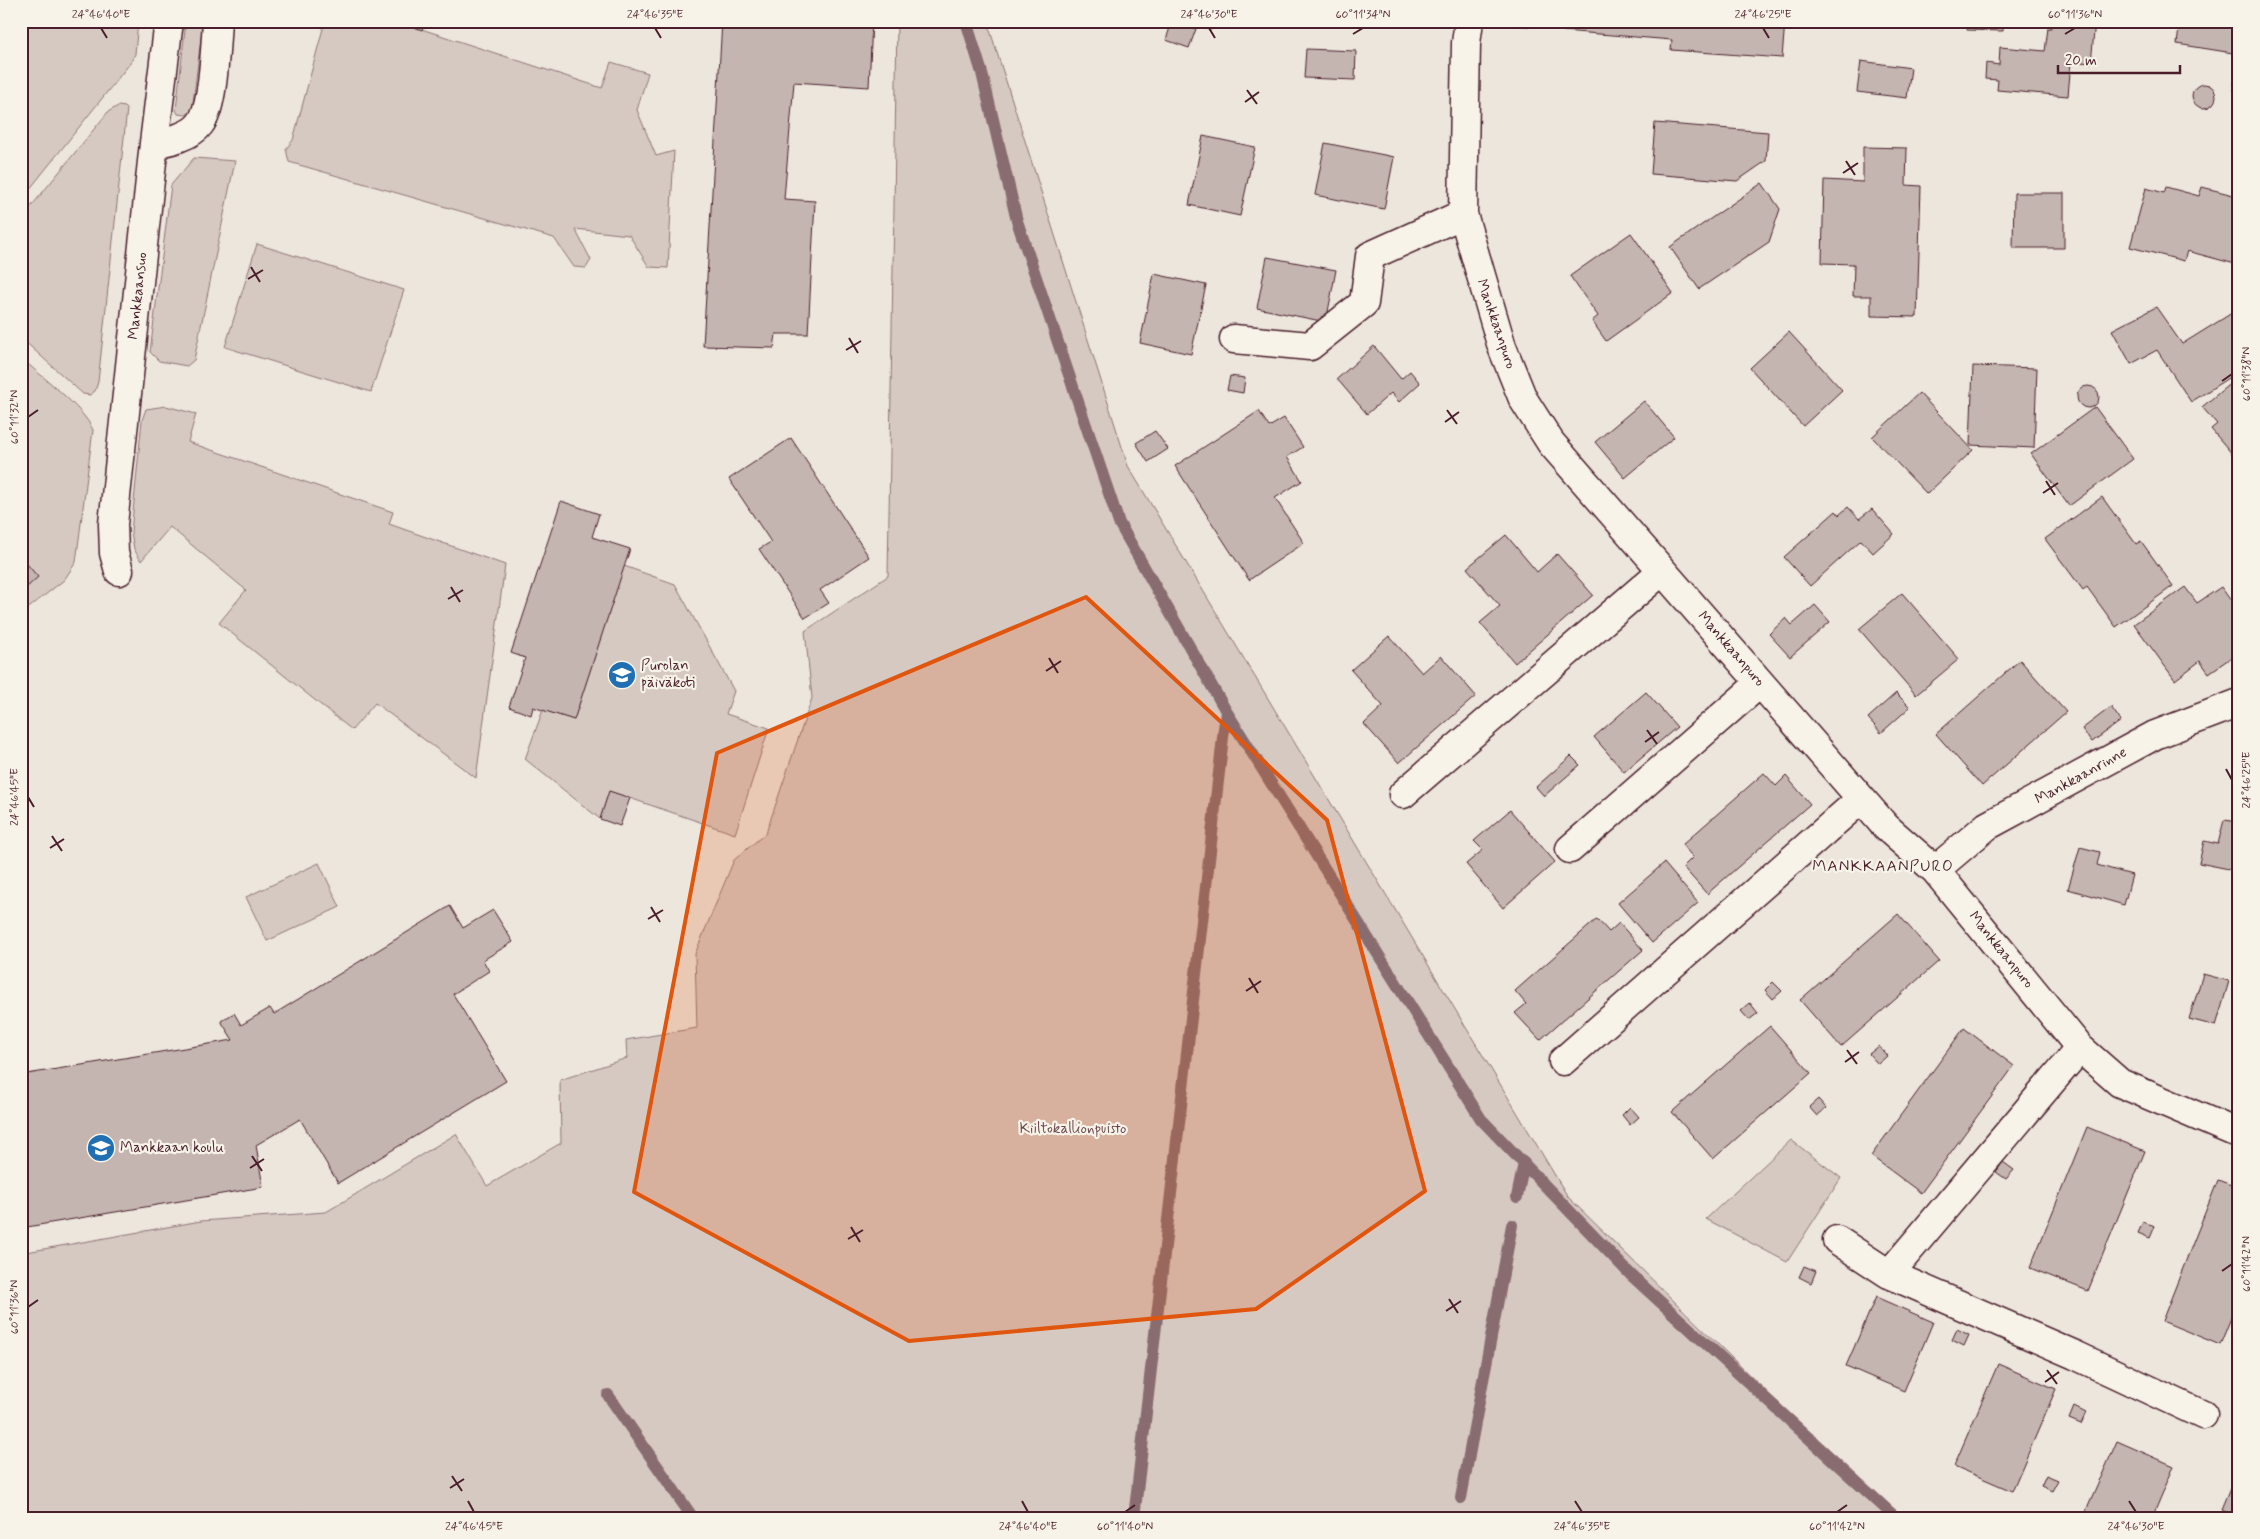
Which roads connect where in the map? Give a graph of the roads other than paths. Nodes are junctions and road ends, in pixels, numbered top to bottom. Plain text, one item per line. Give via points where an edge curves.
1 (170, 21) edge
2 (217, 21) edge
3 (1469, 21) edge
4 (154, 143) junction
5 (1463, 214) junction
6 (1234, 338) dead end
7 (119, 571) dead end
8 (1662, 571) junction
9 (1760, 683) junction
10 (2239, 703) edge
11 (1403, 794) dead end
12 (1861, 799) junction
13 (1570, 848) dead end
14 (1935, 870) junction
15 (2080, 1048) junction
16 (1563, 1061) dead end
17 (2239, 1134) edge
18 (1837, 1240) dead end
19 (1889, 1274) junction
20 (2203, 1416) dead end

1 - 4 street, Mankkaansuo
2 - 4 street via 208,110 199,126 170,142
3 - 5 street, Mankkaanpuro
4 - 7 street, Mankkaansuo via 113,524 114,553
5 - 6 street via 1370,256 1364,303 1310,346
5 - 8 street, Mankkaanpuro via 1502,347 1523,399 1551,443
8 - 9 street, Mankkaanpuro
8 - 11 street
9 - 12 street, Mankkaanpuro
9 - 13 street
10 - 14 street, Mankkaanrinne via 2155,735 1987,826
12 - 14 street, Mankkaanpuro via 1886,827
12 - 16 street
14 - 15 street, Mankkaanpuro
15 - 17 street, Mankkaanpuro via 2120,1083
15 - 19 street
18 - 19 street
19 - 20 street via 2075,1355

